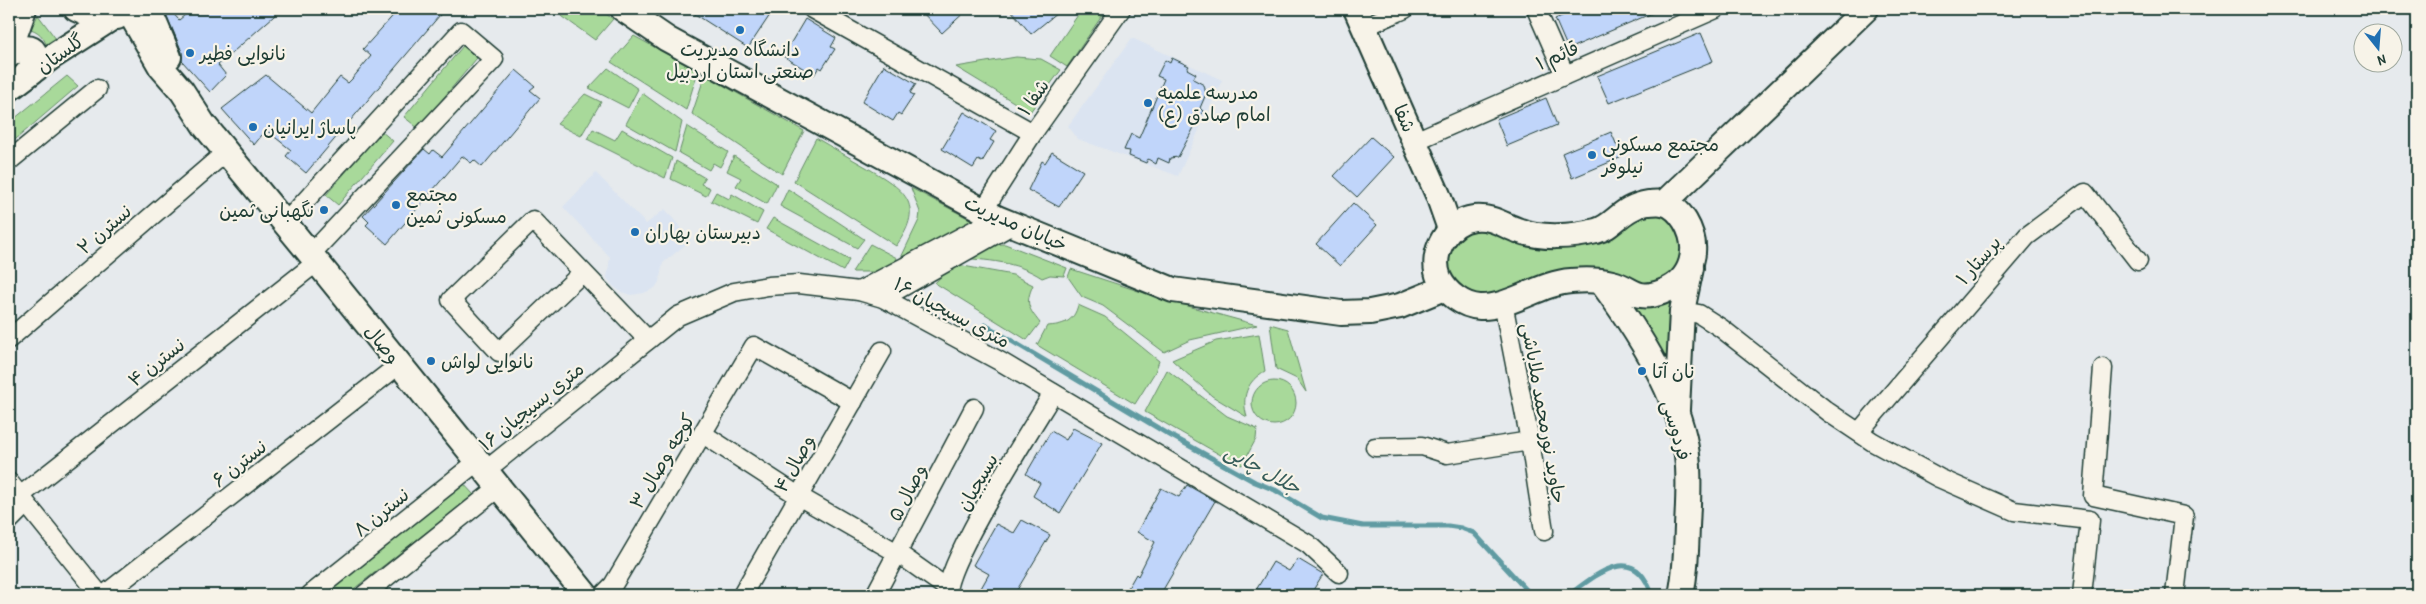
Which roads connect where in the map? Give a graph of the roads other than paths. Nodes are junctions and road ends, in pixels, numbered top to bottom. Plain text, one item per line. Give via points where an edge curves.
1 (76, 9) edge
2 (623, 9) edge
3 (812, 9) edge
4 (1121, 9) edge
5 (1405, 9) edge
6 (1536, 9) edge
7 (1716, 9) edge
8 (21, 10) edge
9 (1857, 12) edge
10 (133, 13) edge
11 (1360, 18) edge
12 (9, 53) edge
13 (1565, 75) junction
14 (16, 84) edge
15 (97, 89) dead end
16 (1033, 133) junction
17 (1415, 141) junction
18 (226, 152) junction
19 (9, 161) edge
20 (1664, 203) junction
21 (997, 218) junction
22 (285, 223) junction
23 (1450, 229) junction
24 (314, 258) junction
25 (2138, 261) dead end
26 (1692, 266) junction
27 (583, 272) junction
28 (1602, 283) junction
29 (1444, 288) junction
30 (859, 292) junction
31 (883, 298) junction
32 (1503, 303) junction
33 (1682, 311) junction
34 (9, 339) edge
35 (648, 340) junction
36 (882, 351) dead end
37 (400, 364) junction
38 (2102, 368) dead end
39 (1053, 393) junction
40 (853, 402) junction
41 (974, 408) dead end
42 (1676, 415) junction
43 (1859, 432) junction
44 (703, 434) junction
45 (1530, 441) junction
46 (1374, 447) dead end
47 (487, 473) junction
48 (9, 482) edge
49 (2093, 496) junction
50 (800, 497) junction
51 (23, 500) junction
52 (2090, 520) junction
53 (9, 521) edge
54 (1544, 531) dead end
55 (899, 554) junction
56 (1339, 573) dead end
57 (1683, 587) edge
58 (947, 591) edge
59 (100, 595) edge
60 (104, 595) edge
61 (310, 595) edge
62 (364, 595) edge
63 (586, 595) edge
64 (602, 595) edge
65 (742, 595) edge
66 (875, 595) edge
67 (2082, 595) edge
68 (2174, 595) edge

1 - 10 street via 92,16
2 - 21 street, خیابان مدیریت via 667,39
3 - 16 street
4 - 16 street, شفا ۱
5 - 11 street
6 - 13 street
7 - 13 street, قائم ۱
8 - 12 street, گلستان
9 - 20 street
10 - 14 street, گلستان via 50,58
10 - 18 street, وصال via 162,67
11 - 17 street, شفا
12 - 14 street via 26,47 36,56 34,65
13 - 17 street, قائم ۱
15 - 19 street
16 - 21 street, شفا ۱
17 - 23 street, شفا
18 - 22 street, وصال
18 - 34 street, نسترن ۲
20 - 23 street via 1631,207 1596,231 1556,236 1526,233 1502,222 1476,218
20 - 26 street via 1679,212 1692,232
21 - 29 street, خیابان مدیریت via 1173,290 1341,313 1400,306
21 - 30 street
21 - 31 street
22 - 24 street, وصال
22 - 24 street, نسترن ۴ via 461,31 494,59
23 - 29 street via 1438,254 1438,276
24 - 37 street, وصال
24 - 51 street, نسترن ۴
25 - 43 street, پرستار ۱ via 2085,193 2027,236
26 - 28 street via 1674,286 1655,294 1631,293 1612,283
26 - 33 street
27 - 27 street via 534,220 451,300 499,352
27 - 35 street
28 - 32 street via 1569,281 1533,290
28 - 42 street, فردوسی via 1652,358
29 - 32 street via 1474,306
30 - 31 street, ۱۶ متری بسیجیان
30 - 35 street, ۱۶ متری بسیجیان via 799,284 734,292 678,316
31 - 39 street, ۱۶ متری بسیجیان via 1003,362
32 - 45 street, جاوید نورمحمد ملاباشی
33 - 42 street
33 - 43 street via 1699,314 1721,328 1828,412
35 - 47 street, ۱۶ متری بسیجیان
36 - 40 street, وصال ۴
37 - 47 street, وصال
37 - 60 street, نسترن ۶
38 - 49 street
39 - 56 street, ۱۶ متری بسیجیان via 1308,544
39 - 58 street, بسیجیان via 980,518 954,568
40 - 44 street, کوچه وصال ۳ via 754,346
40 - 50 street, وصال ۴
41 - 55 street, وصال ۵
42 - 57 street, فردوسی via 1687,453 1689,480
43 - 52 street via 1939,478 2014,511
44 - 50 street
44 - 64 street, کوچه وصال ۳ via 613,585
45 - 46 street via 1448,454 1422,446
45 - 54 street, جاوید نورمحمد ملاباشی
47 - 61 street, نسترن ۸
47 - 62 street
47 - 63 street, وصال
48 - 51 street
49 - 52 street
49 - 68 street via 2184,516
50 - 55 street
50 - 65 street, وصال ۴
51 - 53 street, نسترن ۴
51 - 59 street
52 - 67 street
55 - 58 street
55 - 66 street, وصال ۵

